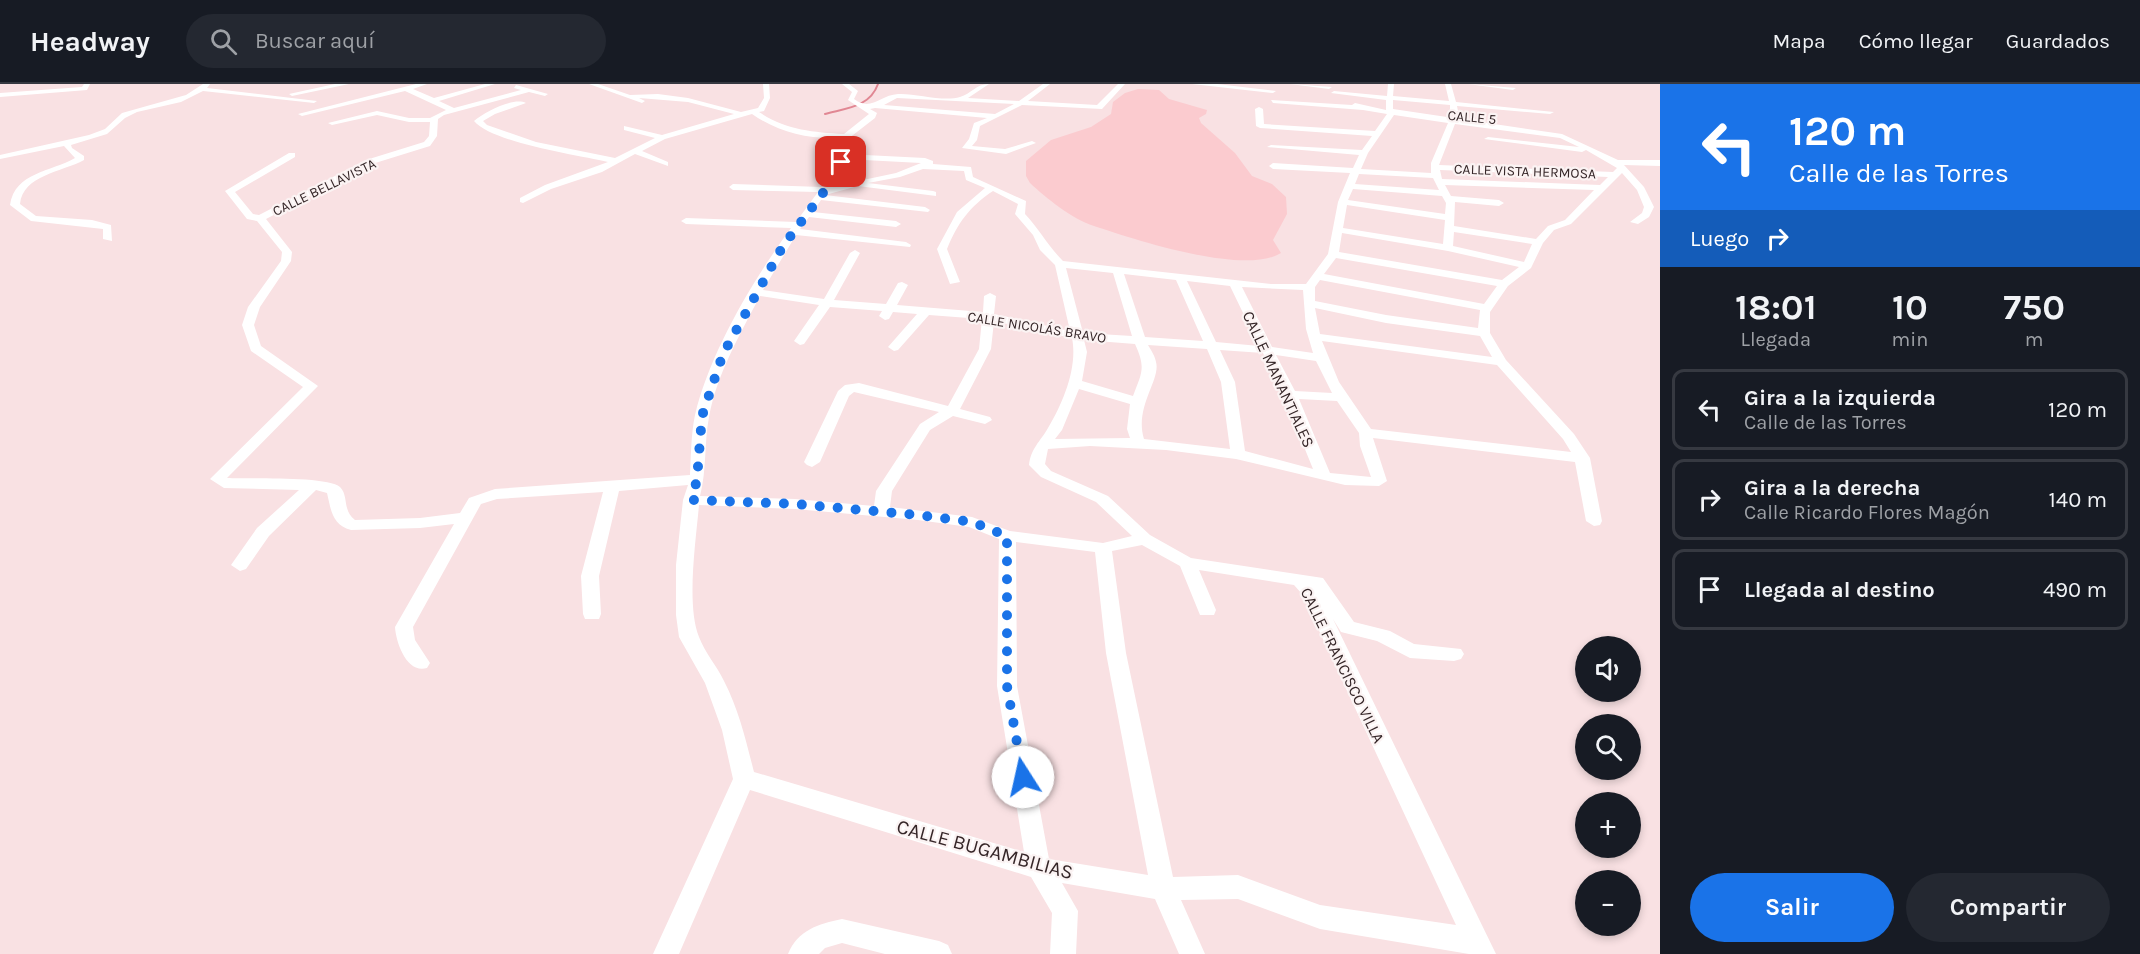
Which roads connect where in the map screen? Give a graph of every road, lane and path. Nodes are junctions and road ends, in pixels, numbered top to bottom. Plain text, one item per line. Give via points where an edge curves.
1 (87, 84) edge
2 (346, 84) edge
3 (387, 84) edge
4 (424, 84) edge
5 (492, 84) edge
6 (510, 84) edge
7 (592, 84) edge
8 (613, 84) edge
9 (766, 84) edge
10 (845, 84) edge
11 (986, 84) edge
12 (1047, 84) edge
13 (1122, 84) edge
14 (1195, 84) edge
15 (1293, 84) edge
16 (1471, 84) edge
17 (1388, 86) edge
18 (205, 87) edge
19 (275, 87) dead end
20 (602, 87) junction
21 (37, 88) dead end
22 (404, 88) junction
23 (1402, 88) dead end
24 (1448, 88) edge
25 (1513, 88) dead end
26 (526, 91) junction
27 (1273, 91) dead end
28 (1437, 91) dead end
29 (1459, 93) dead end
30 (255, 94) junction
31 (545, 94) dead end
32 (0, 95) edge
33 (282, 96) junction
34 (632, 96) junction
35 (502, 97) junction
36 (1389, 98) junction
37 (960, 100) junction
38 (314, 101) dead end
39 (430, 101) junction
40 (642, 101) dead end
41 (1273, 101) dead end
42 (1017, 104) junction
43 (1454, 104) junction
44 (863, 105) junction
45 (450, 109) junction
46 (1259, 109) dead end
47 (754, 112) junction
48 (1550, 112) dead end
49 (1390, 113) junction
50 (302, 114) dead end
51 (742, 115) junction
52 (996, 116) junction
53 (1453, 118) junction
54 (434, 120) junction
55 (332, 123) dead end
56 (1533, 123) dead end
57 (627, 128) dead end
58 (1511, 129) junction
59 (1378, 134) junction
60 (843, 136) junction
61 (1271, 136) dead end
62 (662, 137) junction
63 (1488, 139) dead end
64 (67, 143) junction
65 (1032, 143) dead end
66 (1271, 147) dead end
67 (1511, 148) junction
68 (635, 151) junction
69 (1339, 151) junction
70 (1596, 152) junction
71 (1364, 153) junction
72 (292, 155) dead end
73 (841, 156) junction
74 (1563, 156) dead end
75 (0, 157) edge
76 (616, 161) junction
77 (1660, 163) edge
78 (665, 164) dead end
79 (1574, 164) dead end
80 (1620, 165) junction
81 (922, 166) junction
82 (1273, 166) dead end
83 (1356, 170) junction
84 (1437, 175) junction
85 (1613, 175) junction
86 (858, 184) junction
87 (1348, 186) junction
88 (733, 187) dead end
89 (1601, 188) junction
90 (990, 189) junction
91 (822, 194) junction
92 (933, 195) dead end
93 (1446, 196) junction
94 (523, 200) dead end
95 (1343, 202) junction
96 (1498, 203) dead end
97 (1648, 204) junction
98 (1660, 206) edge
99 (925, 210) dead end
100 (1341, 214) junction
101 (1352, 215) dead end
102 (261, 218) junction
103 (1376, 218) dead end
104 (1387, 220) dead end
105 (686, 221) dead end
106 (1635, 222) dead end
107 (1450, 223) junction
108 (800, 224) junction
109 (896, 224) dead end
110 (1339, 230) junction
111 (108, 239) dead end
112 (1538, 242) junction
113 (906, 245) dead end
114 (1448, 248) junction
115 (855, 253) dead end
116 (1333, 254) junction
117 (1060, 264) junction
118 (1527, 266) junction
119 (1118, 271) junction
120 (1180, 277) junction
121 (954, 282) dead end
122 (1313, 282) junction
123 (1234, 283) junction
124 (1504, 284) junction
125 (902, 285) dead end
126 (756, 292) junction
127 (990, 296) dead end
128 (827, 303) junction
129 (1309, 303) junction
130 (1488, 308) junction
131 (887, 312) junction
132 (925, 312) junction
133 (988, 316) junction
134 (1484, 333) junction
135 (1077, 336) junction
136 (1316, 337) junction
137 (800, 341) dead end
138 (1140, 341) junction
139 (1210, 345) junction
140 (894, 347) dead end
141 (1268, 351) junction
142 (1319, 358) junction
143 (1501, 362) junction
144 (1075, 383) junction
145 (1290, 395) junction
146 (1341, 397) junction
147 (1137, 402) junction
148 (953, 410) junction
149 (986, 420) dead end
150 (1055, 430) junction
151 (1366, 433) junction
152 (1074, 441) junction
153 (1045, 445) junction
154 (1139, 445) junction
155 (1238, 454) junction
156 (1582, 458) junction
157 (812, 462) dead end
158 (1323, 475) junction
159 (697, 479) junction
160 (314, 484) junction
161 (612, 487) junction
162 (692, 500) junction
163 (881, 511) junction
164 (465, 517) junction
165 (1594, 521) dead end
166 (1007, 536) junction
167 (1144, 539) junction
168 (1103, 548) junction
169 (1187, 563) junction
170 (240, 565) dead end
171 (1299, 579) junction
172 (1207, 610) dead end
173 (592, 614) dead end
174 (1454, 654) dead end
175 (420, 663) dead end
176 (744, 779) junction
177 (1039, 868) junction
178 (1163, 889) junction
179 (1479, 948) edge
180 (666, 954) edge
181 (801, 954) edge
182 (939, 954) edge
183 (1063, 954) edge
184 (1192, 954) edge

1 - 21 street
1 - 32 street via 85,89
2 - 33 street
3 - 22 street
4 - 22 street
5 - 39 street
6 - 26 street
7 - 20 street
8 - 20 street
9 - 47 street via 767,98 763,107
10 - 44 street via 856,92 850,99
11 - 37 street
12 - 42 street
13 - 42 street via 1099,107
14 - 27 street
15 - 36 street
16 - 25 street
17 - 23 street
17 - 36 street
18 - 30 street
18 - 64 street via 171,102 124,115 114,127
19 - 30 street
20 - 34 street
22 - 39 street via 419,92
22 - 50 street
24 - 28 street
24 - 29 street
24 - 43 street
26 - 31 street
26 - 35 street
30 - 33 street
33 - 38 street
34 - 40 street
34 - 51 street via 713,105
35 - 45 street
35 - 76 street via 522,103 492,112 478,122 484,127 534,144
36 - 43 street
36 - 49 street
37 - 42 street
37 - 44 street via 896,96
39 - 45 street
41 - 49 street via 1358,106
42 - 52 street
43 - 48 street
43 - 53 street
44 - 52 street
44 - 60 street via 872,116
45 - 54 street
46 - 59 street via 1260,126 1286,123
47 - 51 street
47 - 60 street via 791,132
49 - 53 street, CALLE 5
49 - 53 street via 1426,121
49 - 59 street
51 - 62 street
52 - 65 street via 977,125 966,148 1006,153
53 - 56 street, CALLE 5
53 - 58 street
53 - 84 street via 1435,162
54 - 55 street via 371,113
54 - 102 street, CALLE BELLAVISTA via 428,144 369,162
57 - 62 street
58 - 67 street
58 - 70 street via 1562,136
59 - 71 street
60 - 73 street via 838,148
61 - 69 street via 1328,139
62 - 68 street
63 - 67 street
64 - 75 street
64 - 111 street via 81,158 19,188 15,205 34,219 108,227
66 - 69 street
67 - 70 street
67 - 74 street
68 - 76 street
68 - 78 street
69 - 71 street
70 - 80 street
71 - 83 street
72 - 102 street via 230,191 250,217
73 - 81 street via 932,161
73 - 91 street via 837,172
76 - 94 street
77 - 80 street
79 - 80 street
80 - 85 street
80 - 97 street via 1641,189
81 - 86 street
81 - 90 street, CALLE FRANCISCO VILLA via 968,169 969,178
82 - 83 street
83 - 84 street
83 - 87 street
84 - 85 street, CALLE VISTA HERMOSA
84 - 89 street
84 - 93 street
85 - 89 street
86 - 91 street
86 - 92 street
87 - 93 street
87 - 95 street
88 - 91 street
89 - 112 street via 1568,222 1551,228
90 - 117 street, CALLE FRANCISCO VILLA via 1023,203 1020,214 1024,221
90 - 121 street via 971,201 959,215 942,249
91 - 99 street
91 - 108 street
93 - 96 street
93 - 107 street via 1451,203
95 - 100 street
95 - 107 street
97 - 98 street
97 - 106 street via 1646,215
100 - 101 street
100 - 110 street
102 - 160 street, CALLE BELLAVISTA via 287,252 286,261 254,308 248,325 255,348 311,386 218,479 224,483
103 - 104 street
105 - 108 street
107 - 112 street
107 - 114 street
108 - 109 street
108 - 113 street
108 - 126 street
110 - 114 street
110 - 116 street
112 - 118 street
114 - 118 street
115 - 128 street
116 - 122 street
116 - 124 street
117 - 119 street
117 - 135 street, CALLE FRANCISCO VILLA
118 - 124 street
119 - 120 street
119 - 138 street
120 - 123 street
120 - 139 street
122 - 123 street
122 - 129 street
122 - 130 street
123 - 141 street, CALLE MANANTIALES
124 - 130 street
125 - 131 street
126 - 128 street, CALLE NICOLÁS BRAVO
126 - 159 street via 723,354 702,416
127 - 133 street
128 - 131 street, CALLE NICOLÁS BRAVO
128 - 137 street
129 - 134 street
129 - 136 street
130 - 134 street via 1484,312
131 - 132 street, CALLE NICOLÁS BRAVO
132 - 133 street, CALLE NICOLÁS BRAVO
132 - 140 street
133 - 135 street, CALLE NICOLÁS BRAVO
133 - 148 street via 985,349
134 - 143 street
135 - 138 street, CALLE NICOLÁS BRAVO
135 - 144 street, CALLE FRANCISCO VILLA via 1081,352
136 - 142 street
136 - 143 street
138 - 139 street, CALLE NICOLÁS BRAVO
138 - 147 street via 1150,370
139 - 141 street, CALLE NICOLÁS BRAVO
139 - 155 street via 1228,382
141 - 142 street, CALLE NICOLÁS BRAVO
141 - 145 street, CALLE MANANTIALES
142 - 146 street
143 - 156 street via 1569,437
144 - 147 street
144 - 150 street, CALLE FRANCISCO VILLA
145 - 146 street
145 - 158 street, CALLE MANANTIALES
146 - 151 street
147 - 154 street via 1134,429
148 - 149 street
148 - 157 street via 850,388 843,394
148 - 163 street via 925,427 884,490
150 - 152 street
150 - 153 street, CALLE FRANCISCO VILLA
151 - 156 street
151 - 158 street via 1365,445 1379,481
152 - 153 street
152 - 154 street
153 - 167 street, CALLE FRANCISCO VILLA via 1038,452 1037,465 1046,474 1102,499
154 - 155 street
155 - 158 street
156 - 165 street
159 - 161 street
159 - 162 street
160 - 164 street via 335,490 340,516 351,525
160 - 170 street via 263,532
161 - 164 street via 495,494 475,501
161 - 173 street via 590,576
162 - 163 street
162 - 176 street via 685,565 689,637 715,683 733,730
163 - 166 street via 972,522
164 - 175 street via 404,627 405,641
166 - 168 street
166 - 177 street via 1007,686
167 - 168 street
167 - 169 street, CALLE FRANCISCO VILLA
168 - 178 street via 1116,653
169 - 171 street, CALLE FRANCISCO VILLA
169 - 172 street
171 - 174 street via 1317,582 1348,627 1383,636 1410,651
171 - 179 street, CALLE FRANCISCO VILLA via 1310,591
176 - 177 street, CALLE BUGAMBILIAS
176 - 180 street
177 - 178 street, CALLE BUGAMBILIAS
177 - 183 street via 1065,911
178 - 179 street, CALLE BUGAMBILIAS via 1238,887 1320,917
178 - 184 street
181 - 182 street via 818,937 842,931

